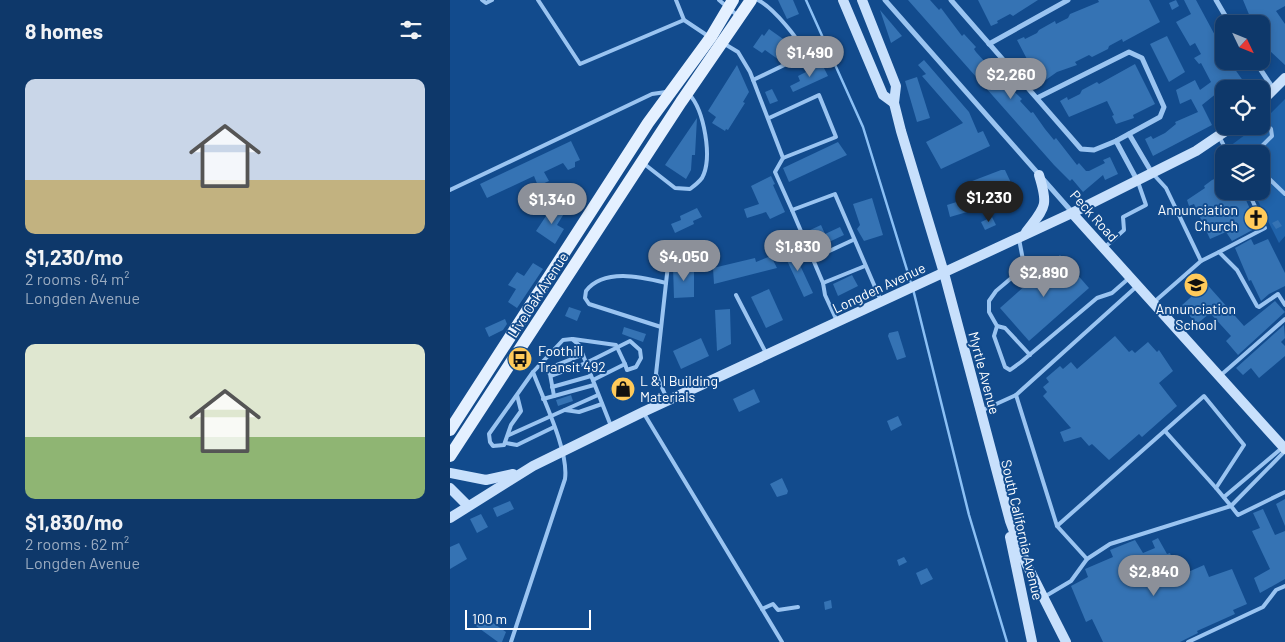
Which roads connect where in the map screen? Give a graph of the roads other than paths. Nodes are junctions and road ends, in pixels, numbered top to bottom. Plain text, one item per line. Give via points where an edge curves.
1 (482, 0) edge
2 (492, 0) edge
3 (538, 0) edge
4 (676, 0) edge
5 (752, 0) edge
6 (758, 0) edge
7 (843, 0) edge
8 (862, 0) edge
9 (885, 0) edge
10 (951, 0) edge
11 (1068, 0) edge
12 (1216, 0) edge
13 (726, 3) edge
14 (1225, 15) edge
15 (740, 18) junction
16 (684, 20) junction
17 (717, 40) junction
18 (989, 44) junction
19 (1261, 70) edge
20 (1285, 78) edge
21 (753, 80) junction
22 (1274, 90) junction
23 (670, 92) junction
24 (1270, 94) edge
25 (685, 96) junction
26 (1037, 98) junction
27 (894, 103) junction
28 (769, 118) junction
29 (1270, 128) edge
30 (1129, 134) junction
31 (1219, 136) joint
32 (1116, 141) junction
33 (1224, 145) edge
34 (1263, 145) edge
35 (782, 158) junction
36 (642, 163) junction
37 (1152, 173) junction
38 (1039, 175) junction
39 (1138, 180) junction
40 (1270, 180) edge
41 (450, 190) edge
42 (1285, 194) edge
43 (1252, 200) edge
44 (792, 210) junction
45 (1072, 213) junction
46 (1022, 235) junction
47 (853, 240) junction
48 (1104, 248) junction
49 (1218, 252) junction
50 (812, 259) junction
51 (1201, 261) junction
52 (668, 265) dead end
53 (865, 266) junction
54 (944, 273) junction
55 (1130, 277) junction
56 (666, 283) junction
57 (823, 284) junction
58 (1138, 286) junction
59 (736, 295) dead end
60 (881, 302) junction
61 (1153, 303) junction
62 (1285, 305) edge
63 (1285, 319) edge
64 (838, 322) junction
65 (997, 326) junction
66 (661, 327) junction
67 (572, 339) junction
68 (617, 348) junction
69 (582, 355) junction
70 (767, 355) junction
71 (1030, 355) junction
72 (540, 363) junction
73 (586, 363) junction
74 (625, 364) junction
75 (546, 369) junction
76 (533, 372) junction
77 (550, 376) junction
78 (1219, 376) junction
79 (592, 378) junction
80 (594, 385) junction
81 (552, 387) junction
82 (517, 395) junction
83 (598, 395) junction
84 (1016, 395) junction
85 (554, 396) junction
86 (543, 399) junction
87 (668, 401) junction
88 (602, 404) junction
89 (562, 410) junction
90 (980, 411) junction
91 (643, 412) junction
92 (549, 416) junction
93 (984, 424) junction
94 (554, 427) junction
95 (611, 428) junction
96 (450, 430) edge
97 (1165, 431) junction
98 (509, 434) junction
99 (506, 443) junction
100 (1284, 449) edge
101 (563, 451) junction
102 (450, 456) edge
103 (533, 466) junction
104 (450, 473) edge
105 (450, 488) edge
106 (1216, 488) junction
107 (1285, 492) edge
108 (1224, 497) junction
109 (467, 505) junction
110 (1231, 506) junction
111 (450, 518) edge
112 (1057, 526) junction
113 (1087, 559) junction
114 (1285, 586) edge
115 (1042, 598) junction
116 (798, 607) dead end
117 (762, 609) junction
118 (511, 642) edge
119 (782, 642) edge
120 (1032, 642) edge
121 (1066, 642) edge
122 (1188, 642) edge

1 - 2 lane via 486,3
3 - 16 lane via 580,64
4 - 16 lane
5 - 15 main road, Live Oak Avenue
6 - 21 lane via 767,5 792,34 805,55
7 - 27 street, Myrtle Avenue via 884,95
8 - 27 street, Myrtle Avenue via 896,86
9 - 38 street, Peck Road
10 - 18 street
11 - 18 street
12 - 14 street
13 - 15 lane
13 - 17 main road, Live Oak Avenue
15 - 17 main road, Live Oak Avenue
16 - 17 lane
17 - 21 lane via 742,57
17 - 23 main road, Live Oak Avenue
17 - 25 main road, Live Oak Avenue
18 - 26 street
19 - 22 street
20 - 22 street
21 - 28 lane
22 - 24 street
23 - 25 lane
23 - 41 lane via 652,94
23 - 96 main road, Live Oak Avenue
25 - 36 main road, Live Oak Avenue
25 - 36 lane via 697,102 705,128 706,163 702,178 690,190 675,188
26 - 30 street via 1129,52 1137,54 1142,58 1164,107 1160,117
26 - 32 street via 1081,149 1094,150
27 - 54 street, Myrtle Avenue
28 - 35 lane
28 - 35 lane via 819,95 836,137
29 - 34 lane via 1272,136
30 - 32 street
30 - 37 street
31 - 33 lane
31 - 37 street, Longden Avenue
32 - 39 street
35 - 44 lane via 775,172
36 - 102 main road, Live Oak Avenue
37 - 39 street, Longden Avenue
37 - 51 lane via 1166,188
38 - 45 street, Peck Road
38 - 46 street via 1046,196 1045,206
39 - 45 street, Longden Avenue
39 - 48 lane via 1146,205 1123,217 1124,230
40 - 42 lane
43 - 49 lane via 1265,228
44 - 47 lane via 834,193
44 - 50 lane
45 - 46 street, Longden Avenue
45 - 48 street, Peck Road
46 - 54 street, Longden Avenue
46 - 65 lane via 1024,265 996,291 988,306
47 - 50 lane
47 - 53 lane
48 - 55 street, Peck Road
49 - 51 lane
49 - 62 lane via 1237,270 1257,306 1278,294
50 - 57 lane
51 - 61 lane
52 - 56 lane
53 - 57 lane
53 - 60 lane
54 - 60 street, Longden Avenue
54 - 90 street, Myrtle Avenue
55 - 58 street, Peck Road
55 - 71 lane via 1112,293 1097,298
56 - 66 lane
56 - 66 lane via 640,277 619,277 598,281 586,291 585,298 589,304
57 - 64 lane via 824,295
58 - 61 street, Peck Road
58 - 84 lane
59 - 70 lane
60 - 64 street, Longden Avenue
61 - 78 street, Peck Road
63 - 78 lane
64 - 70 street, Longden Avenue
65 - 71 lane via 1005,328
65 - 71 lane via 994,336 1006,369 1015,367
66 - 87 lane via 656,374
67 - 68 lane via 616,345
67 - 69 lane via 579,345
67 - 72 lane via 560,342
68 - 73 lane
68 - 74 lane
68 - 74 lane via 630,342 640,350 641,358 636,367 628,370
69 - 73 lane
69 - 75 lane
70 - 87 street, Longden Avenue
72 - 75 lane
72 - 76 lane
73 - 77 lane
73 - 79 lane
74 - 79 lane
75 - 77 lane
76 - 82 lane
76 - 86 lane
77 - 81 lane
78 - 100 street, Peck Road
79 - 80 lane
79 - 81 lane
80 - 83 lane
80 - 85 lane
81 - 85 lane
82 - 98 lane via 521,410
82 - 99 lane via 489,434 493,446
83 - 88 lane
83 - 89 lane
84 - 90 lane
84 - 112 lane
85 - 86 lane
86 - 92 lane
87 - 91 street, Longden Avenue
88 - 89 lane via 579,412
88 - 95 lane
89 - 92 lane
90 - 93 street, Myrtle Avenue
91 - 95 street, Longden Avenue
91 - 117 lane
92 - 94 lane
92 - 98 lane
93 - 115 street, Myrtle Avenue via 1010,521
93 - 120 street, South California Avenue
94 - 99 lane via 517,445
94 - 101 lane
95 - 101 street, Longden Avenue
97 - 106 lane
97 - 106 lane via 1205,397 1244,445
97 - 112 lane
98 - 99 lane
100 - 108 lane
100 - 110 lane
101 - 103 street, Longden Avenue
101 - 118 lane via 565,478
103 - 104 street, Longden Avenue via 486,480
103 - 109 street, Longden Avenue
105 - 109 street
106 - 108 lane
107 - 110 lane via 1238,515
108 - 110 lane
109 - 111 street, Longden Avenue
110 - 113 lane via 1110,544
112 - 113 lane
113 - 115 lane via 1071,581
114 - 122 lane via 1276,590 1263,607
115 - 121 street, Myrtle Avenue
116 - 117 lane via 778,610 773,604
117 - 119 lane

